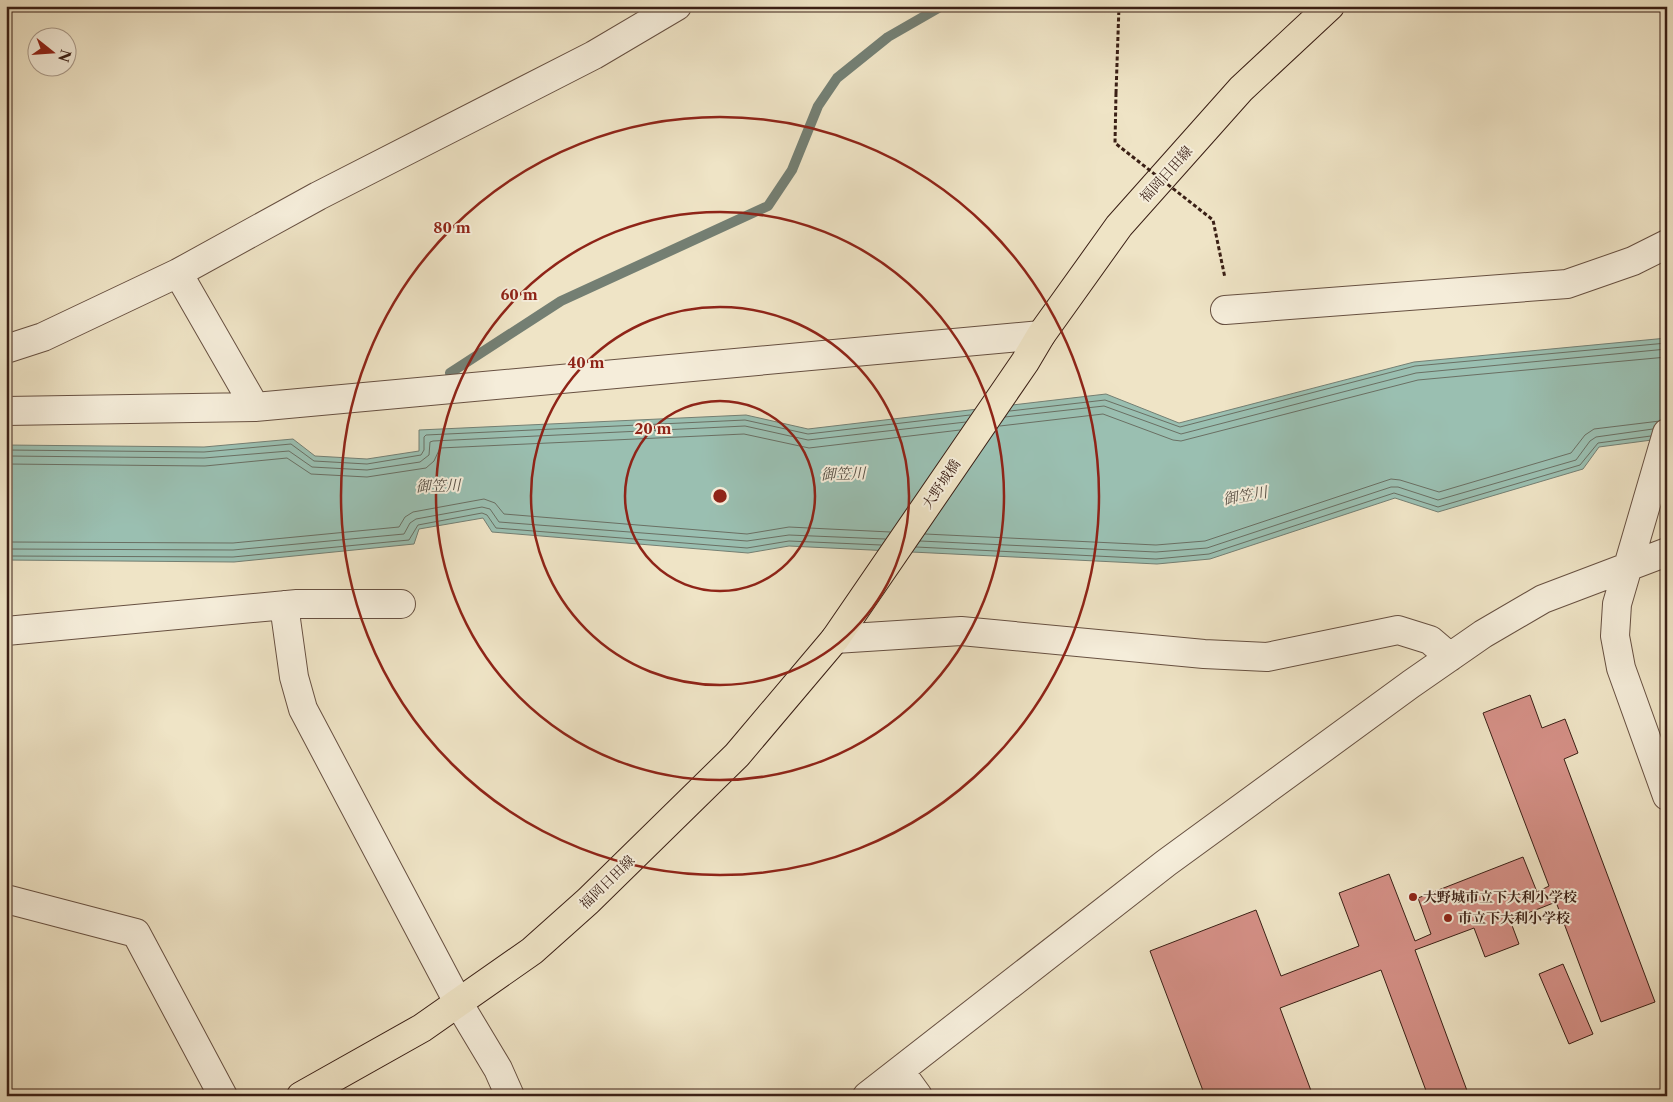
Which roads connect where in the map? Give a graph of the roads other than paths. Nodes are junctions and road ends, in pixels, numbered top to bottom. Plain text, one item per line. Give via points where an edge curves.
1 (677, 6) edge
2 (1330, 6) edge
3 (1667, 244) edge
4 (178, 273) junction
5 (1225, 310) dead end
6 (1041, 335) junction
7 (6, 349) edge
8 (1025, 362) joint
9 (255, 407) junction
10 (6, 411) edge
11 (1667, 433) edge
12 (1667, 552) edge
13 (1629, 558) junction
14 (401, 604) dead end
15 (284, 605) junction
16 (858, 606) joint
17 (6, 631) edge
18 (835, 639) junction
19 (1450, 657) junction
20 (1667, 796) edge
21 (6, 899) edge
22 (459, 1004) junction
23 (900, 1071) junction
24 (223, 1096) edge
25 (301, 1096) edge
26 (510, 1096) edge
27 (867, 1096) edge
28 (918, 1096) edge

1 - 4 street via 594,55 318,196
2 - 6 main road, 福岡日田線 via 1241,89 1119,226
3 - 5 street via 1633,261 1567,284
4 - 7 street via 43,337
4 - 9 street
6 - 8 main road, 福岡日田線
6 - 9 street
8 - 16 main road, 大野城橋
9 - 10 street
11 - 13 street
12 - 13 street
13 - 19 street via 1543,599
13 - 20 street via 1616,604 1615,636 1621,668
14 - 15 street
15 - 17 street
15 - 22 street via 294,677 303,709
16 - 18 main road, 福岡日田線
18 - 19 street via 961,631 1267,657 1398,630 1430,640
18 - 22 main road, 福岡日田線 via 737,755 595,894 532,950
19 - 23 street via 1166,863
21 - 24 street via 136,933
22 - 25 main road, 福岡日田線
22 - 26 street via 498,1069
23 - 27 street
23 - 28 street

